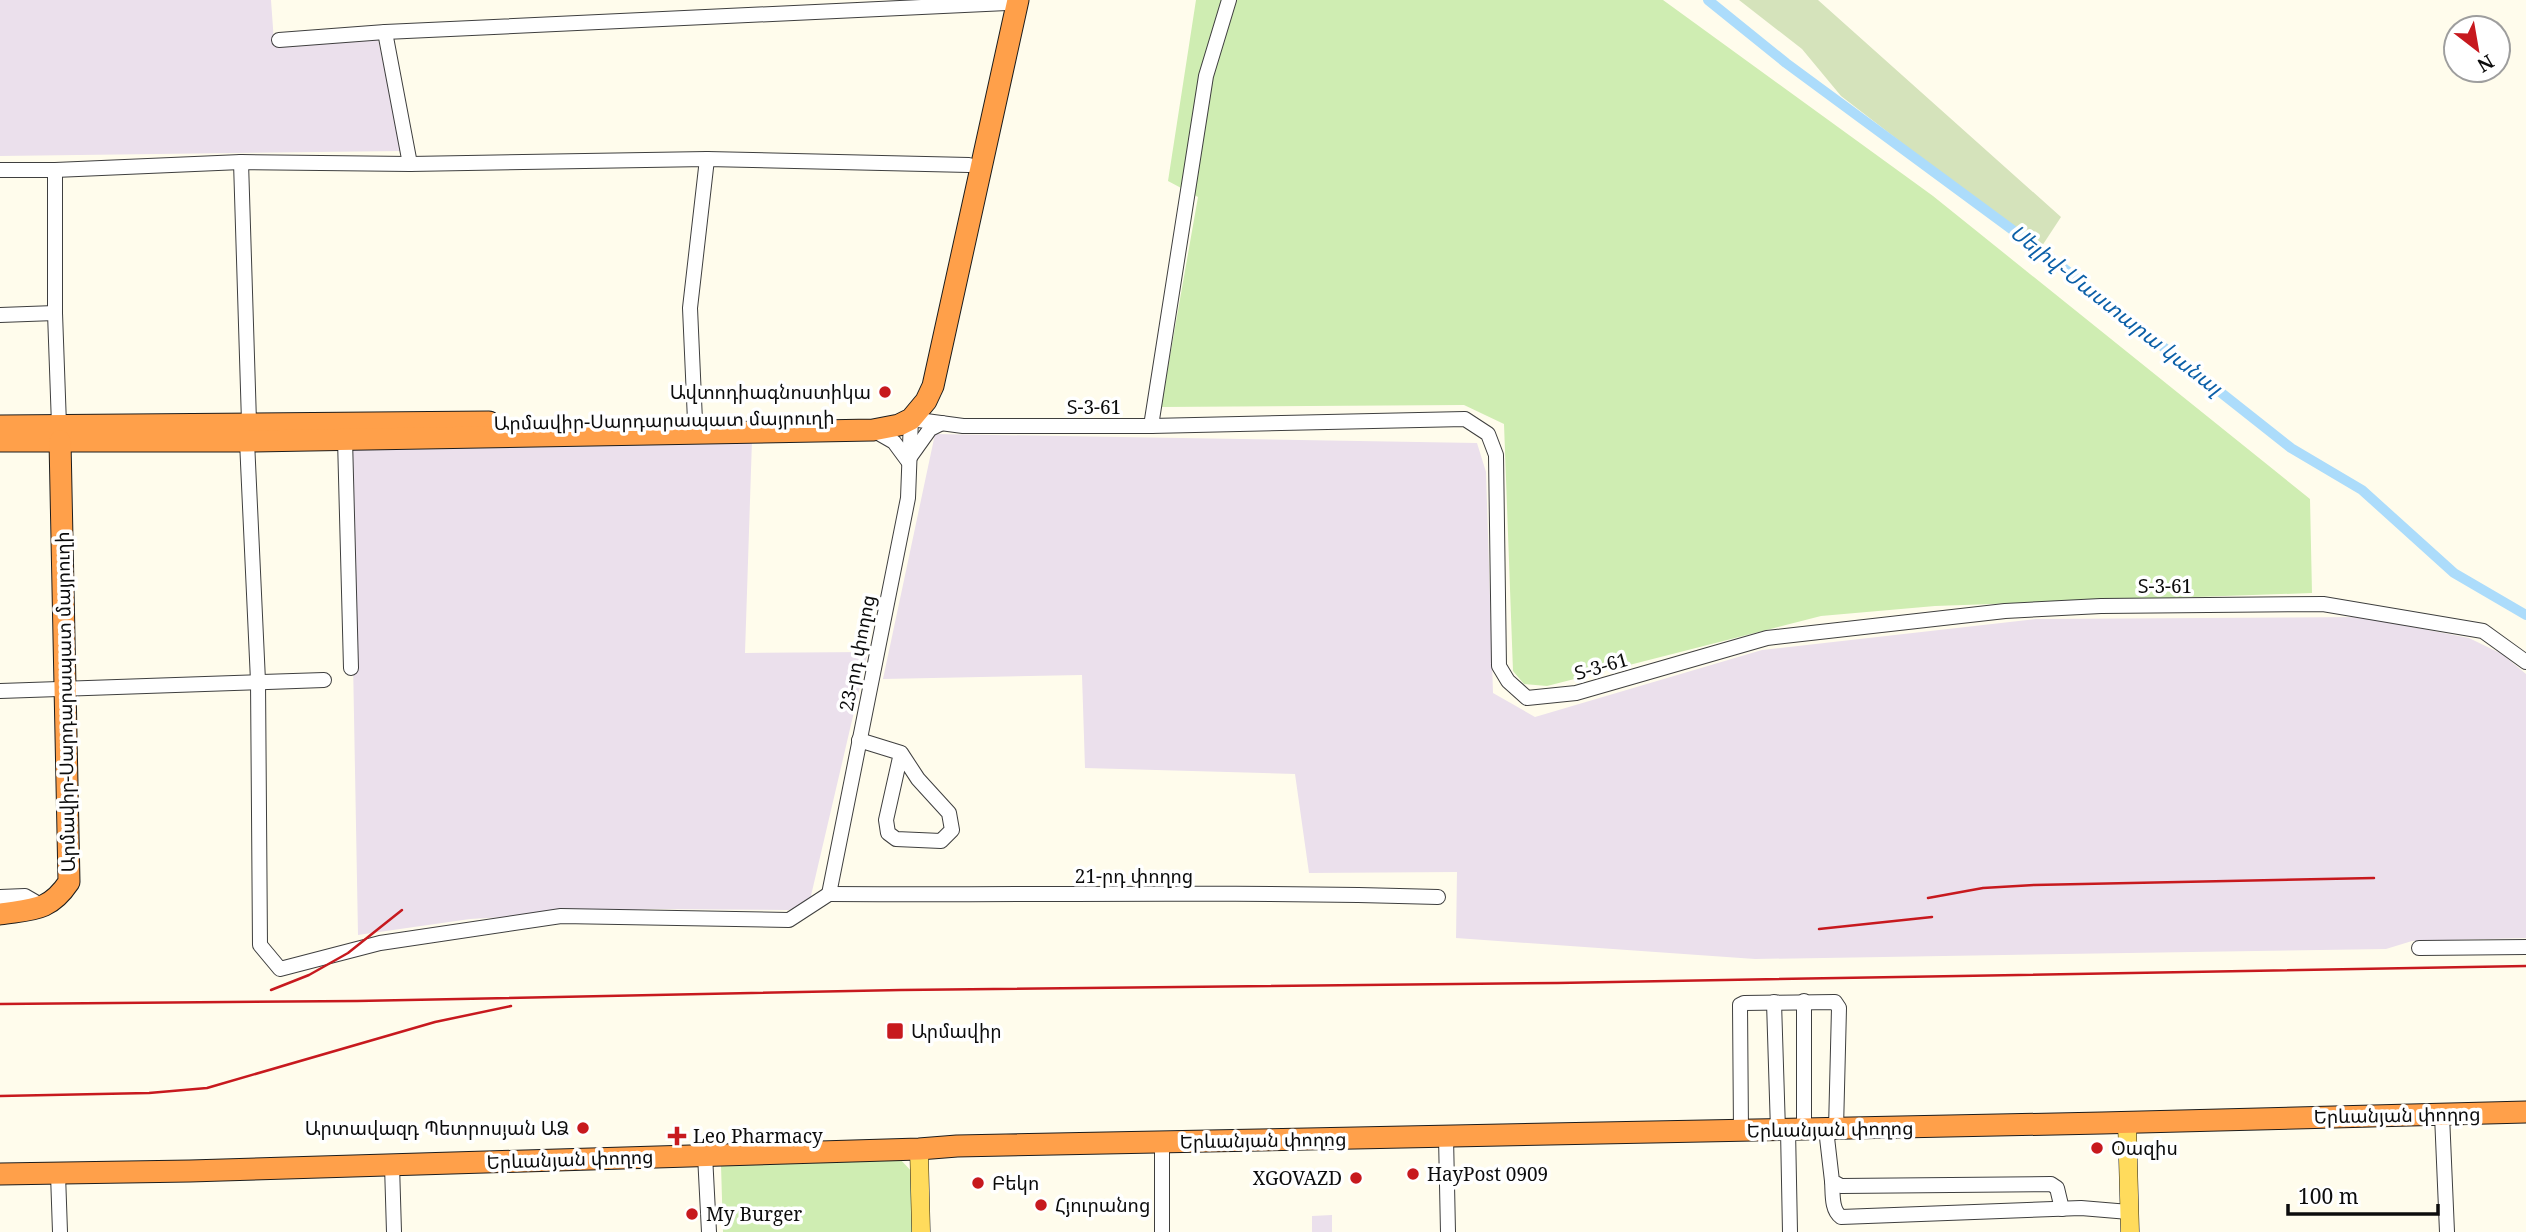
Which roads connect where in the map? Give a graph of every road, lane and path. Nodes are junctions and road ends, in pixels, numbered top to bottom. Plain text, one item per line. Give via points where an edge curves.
1 (1230, 0) edge
2 (1011, 1) edge
3 (385, 32) junction
4 (279, 40) dead end
5 (707, 159) junction
6 (241, 162) junction
7 (410, 164) junction
8 (969, 165) junction
9 (0, 170) edge
10 (55, 170) junction
11 (55, 313) junction
12 (0, 315) edge
13 (933, 386) junction
14 (906, 413) junction
15 (695, 421) junction
16 (943, 423) junction
17 (0, 426) edge
18 (1150, 426) junction
19 (551, 428) junction
20 (873, 430) junction
21 (248, 432) junction
22 (60, 433) junction
23 (345, 439) junction
24 (0, 441) edge
25 (908, 461) junction
26 (2526, 662) edge
27 (351, 668) dead end
28 (324, 680) dead end
29 (258, 681) junction
30 (64, 690) junction
31 (0, 691) edge
32 (859, 740) junction
33 (901, 753) junction
34 (829, 894) junction
35 (0, 897) edge
36 (1438, 897) dead end
37 (44, 907) junction
38 (0, 914) edge
39 (2526, 947) edge
40 (2418, 948) dead end
41 (1804, 1001) junction
42 (1774, 1002) junction
43 (2526, 1112) edge
44 (2442, 1115) junction
45 (2127, 1122) junction
46 (1831, 1129) junction
47 (1790, 1130) junction
48 (1741, 1131) junction
49 (1446, 1137) junction
50 (1162, 1142) junction
51 (919, 1149) junction
52 (705, 1155) junction
53 (392, 1165) junction
54 (0, 1174) edge
55 (58, 1174) junction
56 (1832, 1181) junction
57 (2062, 1209) junction
58 (2129, 1212) junction
59 (60, 1232) edge
60 (394, 1232) edge
61 (709, 1232) edge
62 (921, 1232) edge
63 (1163, 1232) edge
64 (1448, 1232) edge
65 (1790, 1232) edge
66 (2130, 1232) edge
67 (2447, 1232) edge

1 - 18 street via 1206,76
2 - 3 street
2 - 8 highway
2 - 13 highway
3 - 4 street
3 - 7 street
5 - 7 street
5 - 8 street
5 - 15 street via 690,308
6 - 7 street
6 - 10 street
6 - 21 street
8 - 14 highway via 928,359
9 - 10 street
10 - 11 street
11 - 12 street
11 - 22 street
13 - 14 highway via 926,401
13 - 16 street via 933,412
14 - 15 highway, Արմավիր-Սարդարապատ մայրուղի via 867,418
14 - 16 street, Տ-3-61 / Տ-3-61
14 - 20 highway, Արմավիր-Սարդարապատ մայրուղի via 887,428
14 - 25 street, 23-րդ փողոց
15 - 19 highway, Արմավիր-Սարդարապատ մայրուղի
16 - 18 street, Տ-3-61 / Տ-3-61
16 - 25 street via 930,429
17 - 22 highway, Արմավիր-Սարդարապատ մայրուղի
18 - 26 street, Տ-3-61 / Տ-3-61 via 1465,419 1488,434 1496,455 1499,666 1527,698 1576,693 1767,638 2005,611 2101,606 2323,604 2483,631
19 - 20 highway, Արմավիր-Սարդարապատ մայրուղի
19 - 21 highway, Արմավիր-Սարդարապատ մայրուղի
19 - 23 highway, Արմավիր-Սարդարապատ մայրուղի
20 - 25 street via 894,442
21 - 22 highway, Արմավիր-Սարդարապատ մայրուղի
21 - 23 highway, Արմավիր-Սարդարապատ մայրուղի
21 - 29 street
22 - 24 highway, Արմավիր-Սարդարապատ մայրուղի
22 - 30 highway, Արմավիր-Սարդարապատ մայրուղի
23 - 27 street
25 - 32 street, 23-րդ փողոց via 908,498
28 - 29 street
29 - 30 street
29 - 34 street via 260,946 280,969 380,943 561,916 789,920
30 - 31 street
30 - 37 highway, Արմավիր-Սարդարապատ մայրուղի via 69,882 58,898
32 - 33 street
32 - 34 street, 23-րդ փողոց
33 - 33 street via 948,813 952,830 941,841 896,839 888,833 886,820
34 - 36 street, 21-րդ փողոց via 1287,892
35 - 37 street via 24,896
37 - 38 highway
39 - 40 street
41 - 42 street
41 - 46 street via 1835,1002 1839,1008
41 - 47 street
42 - 47 street
42 - 48 street via 1740,1005
43 - 44 highway, Երևանյան փողոց
44 - 45 highway, Երևանյան փողոց
44 - 67 street
45 - 46 highway, Երևանյան փողոց
45 - 58 main road
46 - 47 highway, Երևանյան փողոց
46 - 56 street
47 - 48 highway, Երևանյան փողոց
47 - 65 street
48 - 49 highway, Երևանյան փողոց
49 - 50 highway, Երևանյան փողոց
49 - 64 street
50 - 51 highway, Երևանյան փողոց
50 - 63 street
51 - 52 highway, Երևանյան փողոց
51 - 62 main road
52 - 53 highway, Երևանյան փողոց
52 - 61 street
53 - 55 highway, Երևանյան փողոց
53 - 60 street
54 - 55 highway, Երևանյան փողոց
55 - 59 street
56 - 57 street via 1841,1186 1881,1187 2051,1184 2057,1188
56 - 57 street via 1834,1205 1841,1217
57 - 58 street
58 - 66 main road

